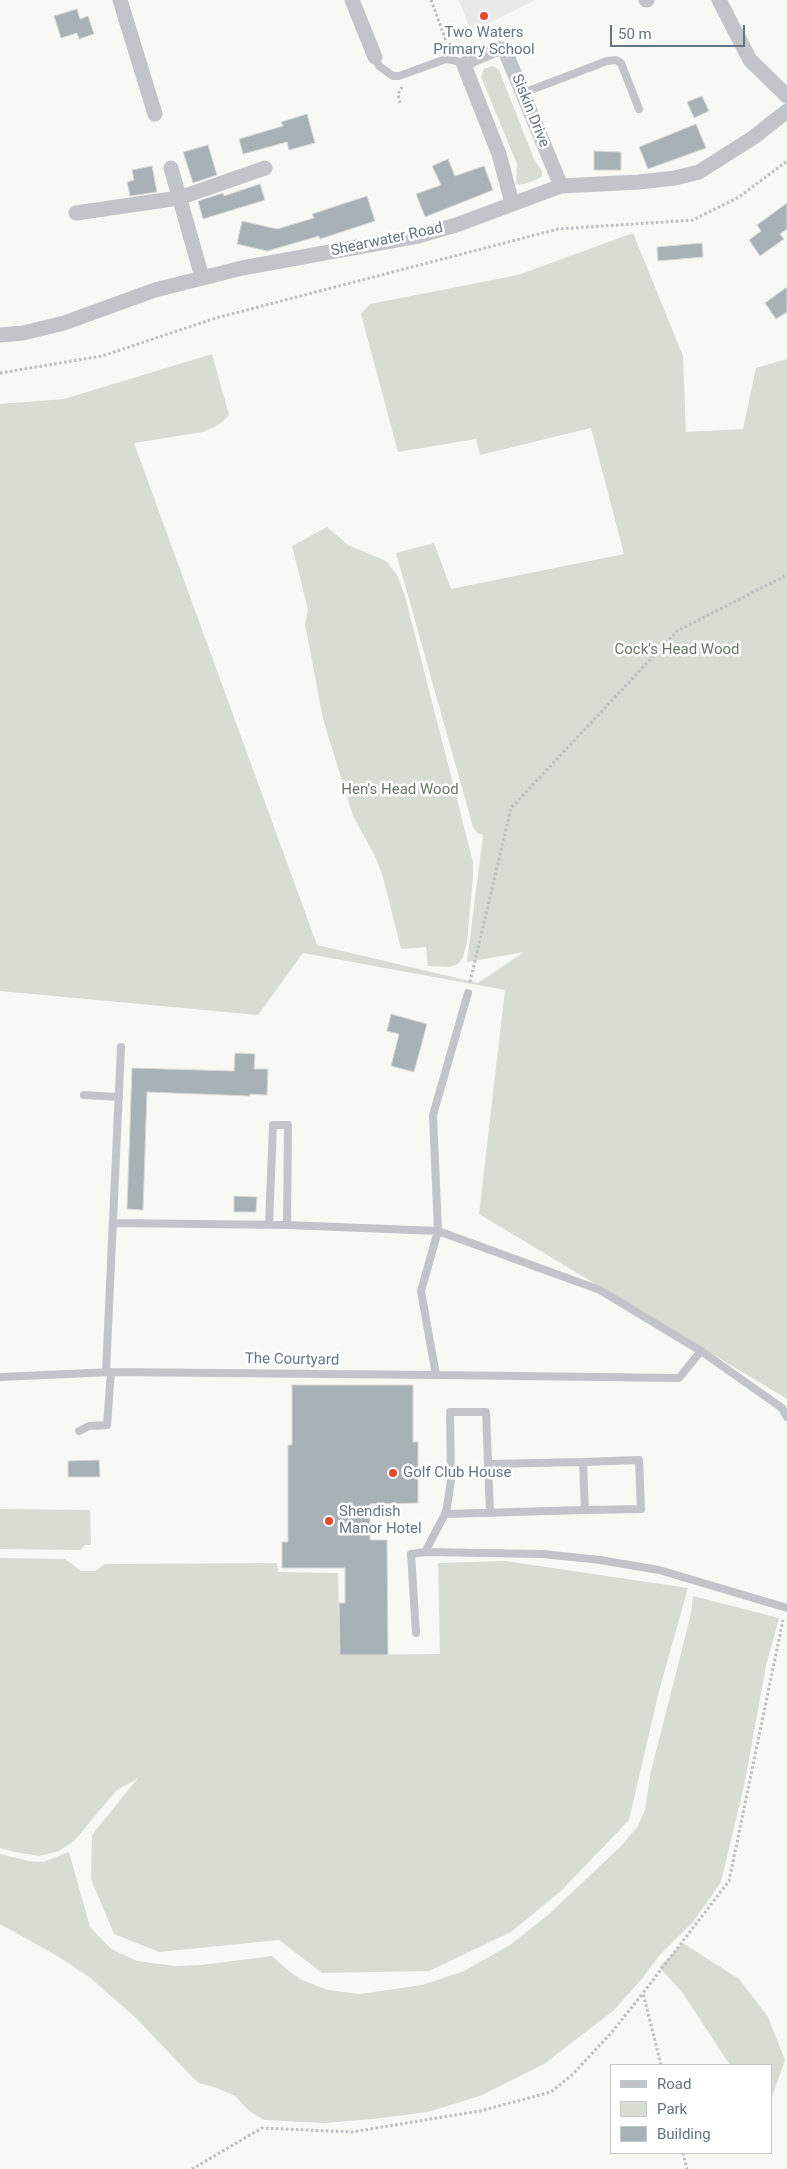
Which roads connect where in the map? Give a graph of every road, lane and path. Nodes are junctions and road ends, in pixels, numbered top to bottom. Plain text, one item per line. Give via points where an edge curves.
1 (120, 0) edge
2 (352, 0) edge
3 (431, 0) edge
4 (719, 0) edge
5 (442, 52) dead end
6 (450, 52) junction
7 (456, 52) dead end
8 (375, 57) joint
9 (464, 65) junction
10 (404, 85) dead end
11 (523, 93) junction
12 (787, 96) edge
13 (400, 103) dead end
14 (639, 109) dead end
15 (787, 111) edge
16 (155, 114) dead end
17 (787, 161) edge
18 (171, 168) dead end
19 (265, 168) dead end
20 (561, 186) junction
21 (179, 198) junction
22 (512, 203) junction
23 (76, 213) dead end
24 (202, 278) junction
25 (0, 335) edge
26 (0, 373) edge
27 (787, 575) edge
28 (468, 992) joint
29 (121, 1047) dead end
30 (84, 1095) dead end
31 (119, 1097) junction
32 (113, 1223) junction
33 (269, 1224) junction
34 (287, 1225) junction
35 (438, 1231) junction
36 (701, 1351) junction
37 (109, 1372) junction
38 (436, 1375) junction
39 (0, 1378) edge
40 (787, 1417) edge
41 (79, 1431) dead end
42 (583, 1462) junction
43 (488, 1464) junction
44 (585, 1510) junction
45 (490, 1513) junction
46 (445, 1514) junction
47 (425, 1552) junction
48 (786, 1607) edge
49 (416, 1633) dead end
50 (643, 1993) junction
51 (661, 2064) edge
52 (683, 2154) edge
53 (192, 2169) edge
54 (687, 2169) edge

1 - 16 street
2 - 8 street
3 - 6 path
4 - 12 street via 750,60
5 - 6 path
6 - 7 path
8 - 9 lane via 379,66 393,76 446,59
9 - 11 street, Siskin Drive via 496,49 504,49
9 - 22 street via 499,154
10 - 13 path via 398,94
11 - 14 lane via 616,60 621,63
11 - 20 street, Siskin Drive
15 - 20 street, Shearwater Road via 754,137 699,172 639,182
17 - 26 path via 739,197 693,220 558,229 216,318 102,356
18 - 21 street
19 - 21 street
20 - 22 street, Shearwater Road
21 - 23 street
21 - 24 street
22 - 24 street, Shearwater Road via 418,236
24 - 25 street, Shearwater Road via 155,290 64,323
27 - 28 path via 677,631 511,808
28 - 35 lane via 434,1115
29 - 31 lane
30 - 31 lane
31 - 32 lane
32 - 33 lane
32 - 37 lane
33 - 34 lane
33 - 34 lane via 273,1124 288,1125
34 - 35 lane
35 - 36 lane via 600,1290
35 - 38 lane via 421,1291
36 - 38 lane, The Courtyard via 679,1378
36 - 40 lane via 782,1408
37 - 38 lane, The Courtyard
37 - 39 lane, The Courtyard
37 - 41 lane via 107,1425 89,1426
42 - 43 lane
42 - 44 lane
42 - 44 lane via 639,1460 641,1509
43 - 45 lane
43 - 46 lane via 486,1412 450,1412 451,1480
44 - 45 lane
45 - 46 lane
46 - 47 lane
47 - 48 lane via 543,1554 600,1560 659,1570
47 - 49 lane via 411,1554
48 - 50 path via 729,1881
50 - 51 path
50 - 53 path via 573,2074 551,2092 480,2111 352,2132 262,2128
52 - 54 path

